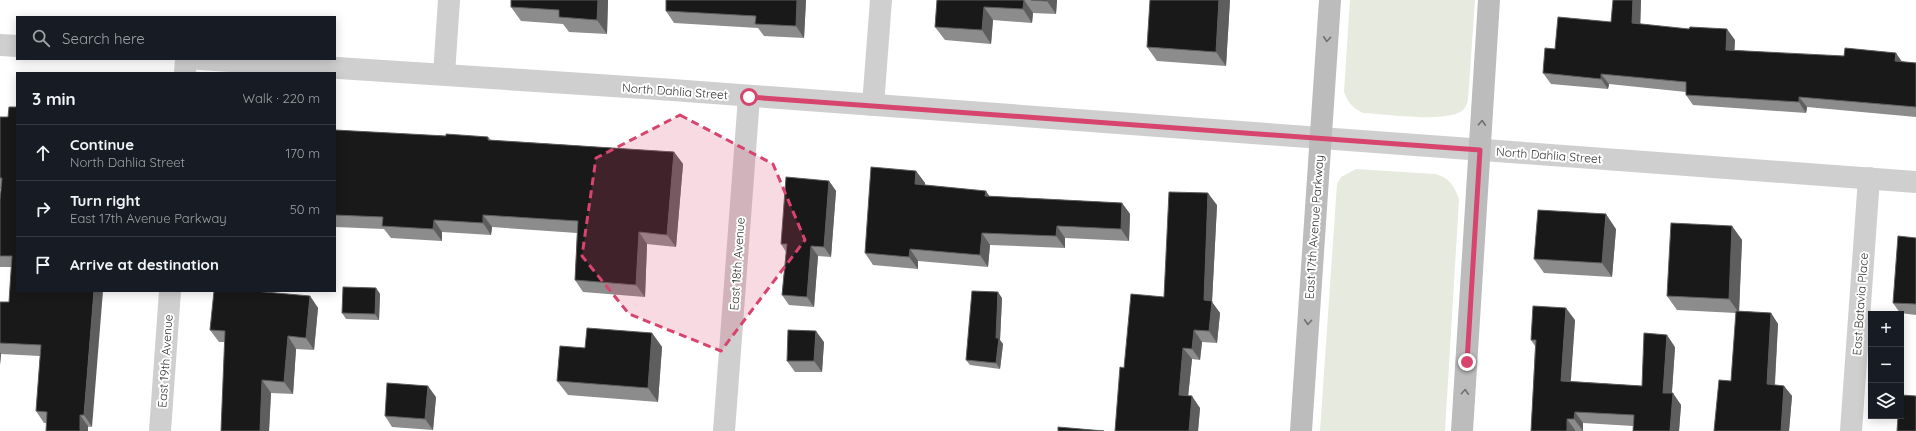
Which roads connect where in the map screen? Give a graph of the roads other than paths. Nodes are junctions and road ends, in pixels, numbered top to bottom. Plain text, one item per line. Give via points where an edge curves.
1 (449, 0) edge
2 (881, 0) edge
3 (1330, 0) edge
4 (1489, 0) edge
5 (0, 45) edge
6 (16, 46) edge
7 (186, 60) edge
8 (216, 60) edge
9 (185, 72) edge
10 (444, 74) junction
11 (749, 97) junction
12 (873, 105) junction
13 (1320, 137) junction
14 (1480, 150) junction
15 (1869, 178) junction
16 (1916, 182) edge
17 (170, 292) edge
18 (160, 431) edge
19 (724, 431) edge
20 (1301, 431) edge
21 (1462, 431) edge
22 (1851, 431) edge

1 - 10 street
2 - 12 street
3 -> 13 main road, East 17th Avenue Parkway
14 -> 4 main road
5 - 6 street
7 - 9 street
8 - 10 street, North Dahlia Street
10 - 11 street, North Dahlia Street
11 - 12 street, North Dahlia Street
11 - 19 street, East 18th Avenue
12 - 13 street, North Dahlia Street
13 - 14 street, North Dahlia Street
13 -> 20 main road, East 17th Avenue Parkway
14 - 15 street, North Dahlia Street
21 -> 14 main road
15 - 16 street, North Dahlia Street
15 - 22 street, East Batavia Place
17 - 18 street, East 19th Avenue

